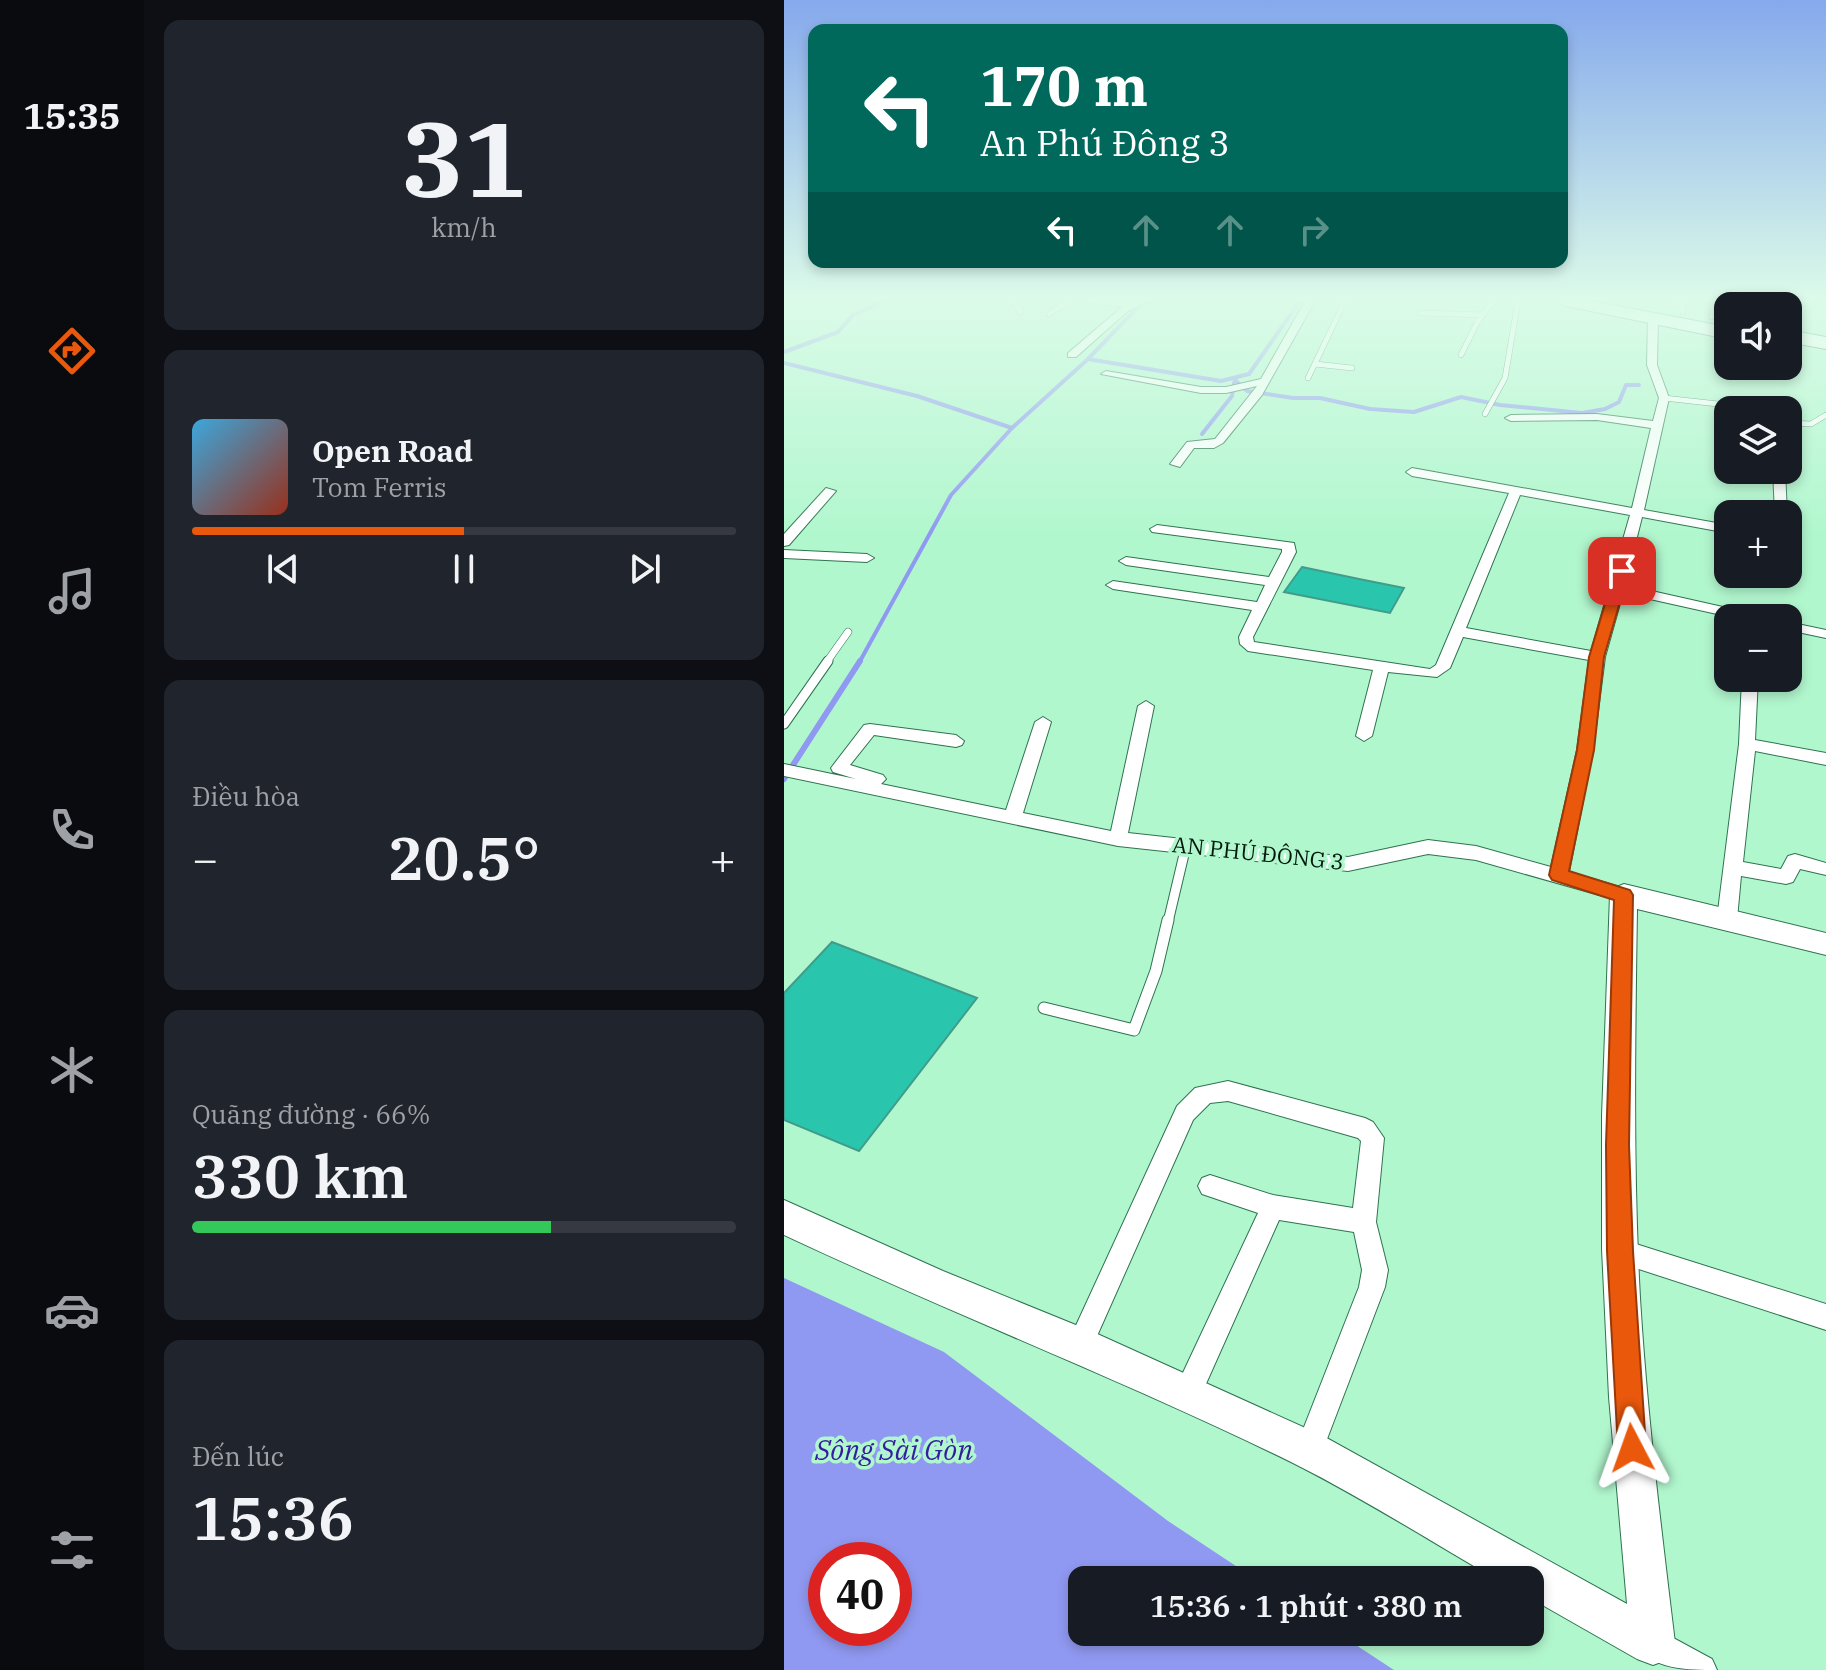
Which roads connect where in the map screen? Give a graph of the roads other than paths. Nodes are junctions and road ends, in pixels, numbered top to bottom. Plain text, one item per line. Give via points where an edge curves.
1 (1135, 379) edge
2 (1267, 379) edge
3 (1505, 379) edge
4 (1657, 379) edge
5 (1262, 388) junction
6 (1664, 398) junction
7 (1714, 404) edge
8 (1485, 414) dead end
9 (1826, 415) edge
10 (1511, 418) dead end
11 (1802, 424) edge
12 (1656, 425) junction
13 (1176, 464) dead end
14 (1412, 472) dead end
15 (830, 491) dead end
16 (1516, 491) junction
17 (1635, 513) junction
18 (1714, 527) edge
19 (1157, 529) dead end
20 (784, 542) edge
21 (784, 554) edge
22 (867, 558) dead end
23 (1126, 561) dead end
24 (1274, 582) junction
25 (1113, 585) dead end
26 (1617, 587) junction
27 (1261, 607) junction
28 (1714, 609) edge
29 (1802, 629) edge
30 (1456, 631) junction
31 (848, 632) dead end
32 (1826, 634) edge
33 (1597, 657) junction
34 (1382, 667) junction
35 (1749, 692) edge
36 (1146, 706) dead end
37 (1043, 722) dead end
38 (784, 724) edge
39 (1364, 736) dead end
40 (956, 741) dead end
41 (1747, 744) junction
42 (1826, 759) edge
43 (784, 770) edge
44 (892, 794) junction
45 (1012, 819) junction
46 (1118, 839) junction
47 (1186, 846) junction
48 (1733, 867) junction
49 (1824, 869) dead end
50 (1559, 875) junction
51 (1624, 895) junction
52 (1727, 919) junction
53 (1826, 944) edge
54 (1044, 1008) dead end
55 (1210, 1186) dead end
56 (1273, 1207) junction
57 (784, 1217) edge
58 (1364, 1222) junction
59 (1620, 1251) junction
60 (1826, 1317) edge
61 (1080, 1345) junction
62 (1187, 1394) junction
63 (1309, 1450) junction
64 (1653, 1643) junction
65 (1701, 1670) edge

1 - 5 street via 1201,390
2 - 5 street
3 - 8 lane
4 - 6 street
5 - 13 street via 1219,441 1191,444
6 - 7 lane
6 - 12 street
9 - 11 lane
10 - 12 street via 1597,417
12 - 17 street
14 - 16 street
15 - 20 street
16 - 17 street
16 - 30 street
17 - 18 street
17 - 26 street
19 - 24 street via 1289,546
21 - 22 street
23 - 24 street
24 - 27 street
25 - 27 street
26 - 28 street
26 - 33 street
27 - 34 street via 1246,637 1253,648
29 - 32 street
30 - 33 street
30 - 34 street via 1436,673
31 - 38 lane
33 - 50 street via 1585,750
34 - 39 street
35 - 41 street
36 - 46 street
37 - 45 street
40 - 44 street via 865,732 839,768 878,779
41 - 42 street
41 - 48 street
43 - 44 street, AN PHÚ ĐÔNG 3
44 - 45 street, AN PHÚ ĐÔNG 3
45 - 46 street, AN PHÚ ĐÔNG 3
46 - 47 street, AN PHÚ ĐÔNG 3
47 - 50 street, AN PHÚ ĐÔNG 3 via 1348,864 1428,847 1476,853
47 - 54 lane via 1156,971 1134,1030
48 - 49 street via 1786,877 1795,861
48 - 52 street
50 - 51 street, AN PHÚ ĐÔNG 3
51 - 52 street, AN PHÚ ĐÔNG 3
51 - 59 street via 1617,1118
52 - 53 street, AN PHÚ ĐÔNG 3
55 - 56 street
56 - 58 street
56 - 62 street
57 - 61 street
58 - 61 street via 1371,1132 1228,1091 1208,1091 1185,1113
58 - 63 street via 1375,1270 1372,1287
59 - 60 street
59 - 64 street via 1634,1477
61 - 62 street
62 - 63 street
63 - 64 street
64 - 65 street

